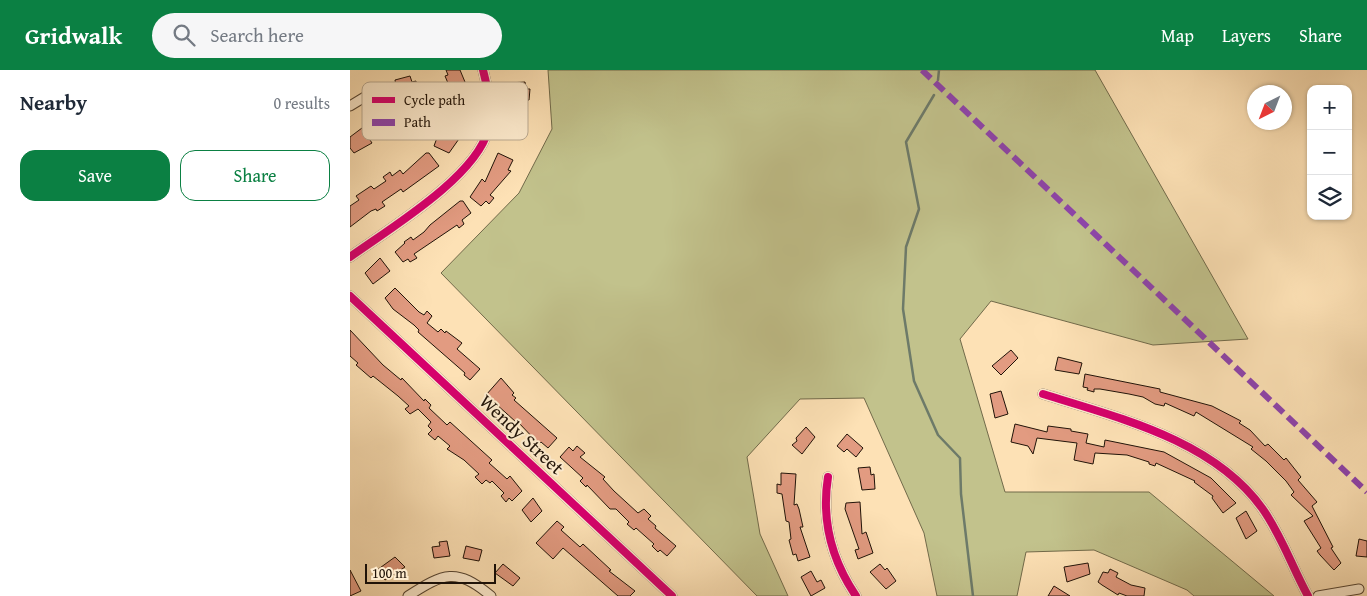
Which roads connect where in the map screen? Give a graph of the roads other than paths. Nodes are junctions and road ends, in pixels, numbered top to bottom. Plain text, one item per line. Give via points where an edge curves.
1 (362, 99) edge
2 (350, 106) edge
3 (483, 140) edge
4 (350, 257) edge
5 (350, 296) edge
6 (1043, 394) dead end
7 (828, 477) dead end
8 (1359, 589) dead end
9 (408, 596) edge
10 (490, 596) edge
11 (672, 596) edge
12 (856, 596) edge
13 (1308, 596) edge
14 (1318, 596) edge

1 - 2 street
3 - 4 street via 469,165 440,192
5 - 11 street, Wendy Street
6 - 13 street via 1148,430 1192,449 1232,476 1277,530
7 - 12 street via 825,494 828,535 842,574
8 - 14 street
9 - 10 street via 433,581 455,576 470,580

